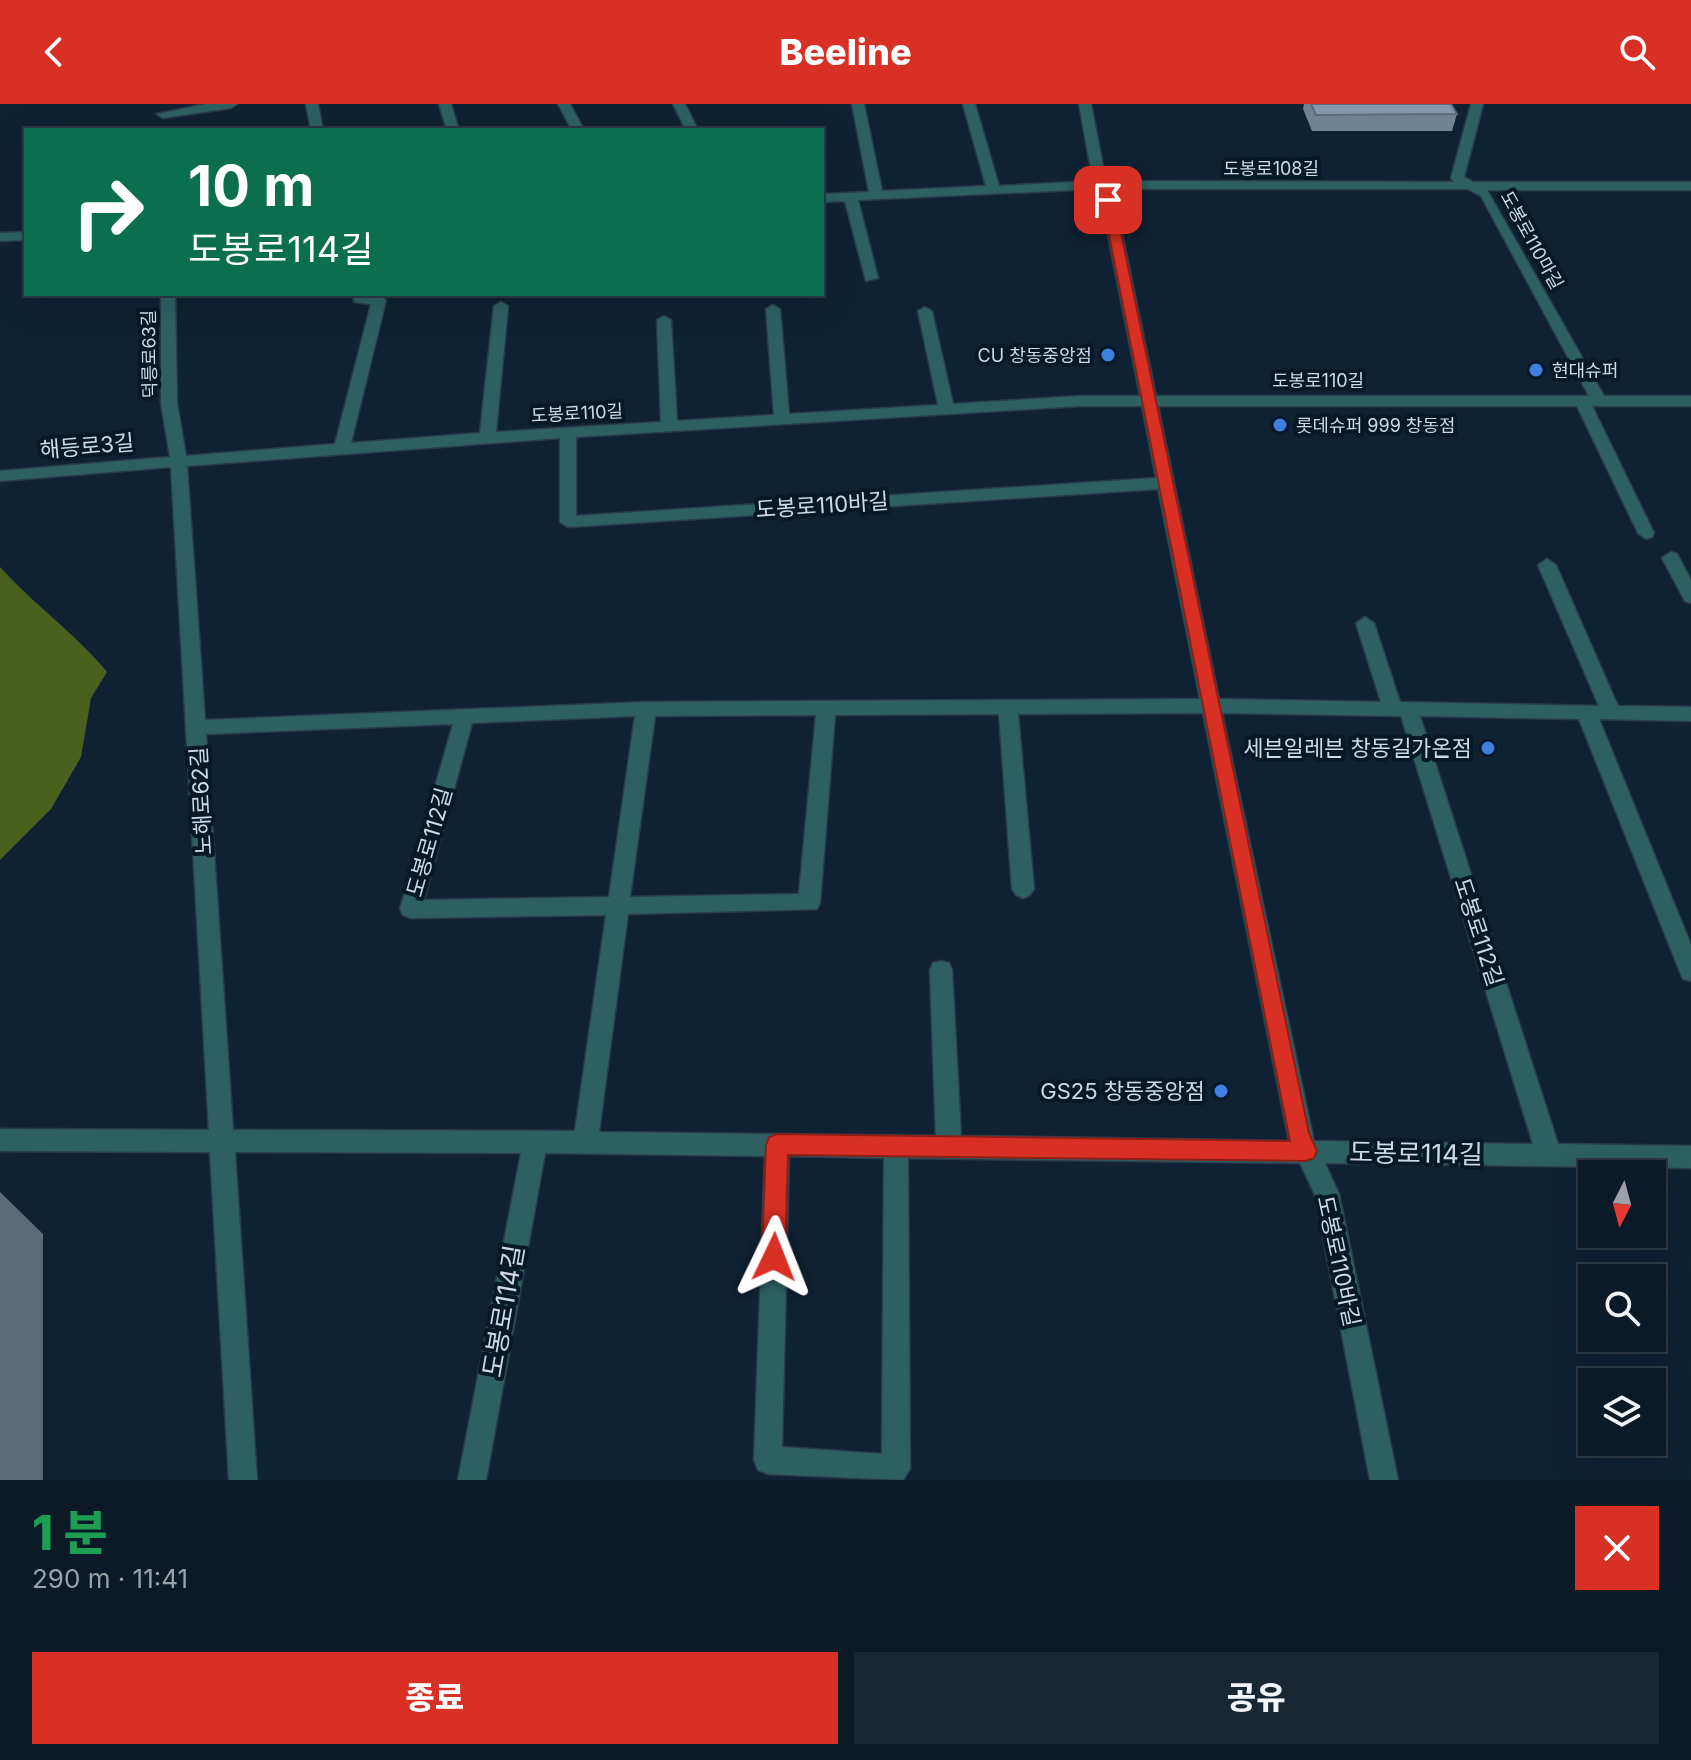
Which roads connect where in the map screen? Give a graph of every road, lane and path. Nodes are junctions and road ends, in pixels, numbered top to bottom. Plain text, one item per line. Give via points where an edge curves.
1 (231, 104) edge
2 (312, 104) edge
3 (445, 104) edge
4 (564, 104) edge
5 (679, 104) edge
6 (858, 104) edge
7 (969, 104) edge
8 (1085, 104) edge
9 (1477, 104) edge
10 (163, 109) edge
11 (317, 128) edge
12 (452, 128) edge
13 (577, 128) edge
14 (691, 128) edge
15 (1100, 185) junction
16 (1470, 186) junction
17 (1691, 186) edge
18 (994, 190) junction
19 (876, 195) junction
20 (851, 197) junction
21 (824, 198) edge
22 (24, 236) edge
23 (0, 237) edge
24 (871, 278) dead end
25 (168, 296) edge
26 (360, 296) edge
27 (501, 306) dead end
28 (773, 309) dead end
29 (925, 311) dead end
30 (664, 320) dead end
31 (1147, 399) junction
32 (1591, 401) junction
33 (1691, 401) edge
34 (946, 408) junction
35 (782, 419) junction
36 (669, 427) junction
37 (568, 434) junction
38 (487, 438) junction
39 (342, 448) junction
40 (179, 460) junction
41 (0, 476) edge
42 (1165, 483) junction
43 (1646, 533) dead end
44 (1671, 558) dead end
45 (1547, 565) dead end
46 (1691, 597) edge
47 (1365, 623) dead end
48 (1210, 706) junction
49 (1008, 707) junction
50 (826, 708) junction
51 (1400, 708) junction
52 (646, 709) junction
53 (465, 714) junction
54 (1587, 714) junction
55 (1612, 714) junction
56 (1691, 714) edge
57 (197, 727) junction
58 (1023, 889) dead end
59 (619, 904) junction
60 (941, 970) dead end
61 (1691, 972) edge
62 (0, 1140) edge
63 (220, 1142) junction
64 (535, 1142) junction
65 (585, 1143) junction
66 (777, 1145) junction
67 (896, 1146) junction
68 (949, 1147) junction
69 (1306, 1151) junction
70 (1549, 1155) junction
71 (1691, 1157) edge
72 (767, 1470) edge
73 (243, 1480) edge
74 (472, 1480) edge
75 (1384, 1480) edge

1 - 10 street
2 - 11 street
3 - 12 street
4 - 13 street
5 - 14 street
6 - 19 street
7 - 18 street
8 - 15 street, 도봉로110바길
9 - 16 street, 도봉로110마길 via 1457,178
15 - 16 street, 도봉로108길
15 - 18 street, 도봉로108길
15 - 31 street, 도봉로110바길 via 1108,200
16 - 17 street, 도봉로108길
16 - 32 street, 도봉로110마길 via 1486,194
18 - 19 street, 도봉로108길
19 - 20 street, 도봉로108길
20 - 21 street, 도봉로108길
20 - 24 street
22 - 23 street
25 - 40 street, 덕릉로63길 via 169,403
26 - 39 street via 379,300
27 - 38 street
28 - 35 street
29 - 34 street
30 - 36 street
31 - 32 street, 도봉로110길
31 - 34 street, 도봉로110길
31 - 42 street, 도봉로110바길
32 - 33 street, 도봉로110길
32 - 43 street, 도봉로110마길
34 - 35 street, 도봉로110길
35 - 36 street, 도봉로110길
36 - 37 street, 도봉로110길
37 - 38 street, 도봉로110길
37 - 42 street, 도봉로110바길 via 568,522
38 - 39 street, 도봉로110길
39 - 40 street, 도봉로110길
40 - 41 street, 해등로3길
40 - 57 street, 노해로62길
42 - 48 street, 도봉로110바길
44 - 46 street
45 - 55 street
47 - 51 street, 도봉로112길
48 - 49 street
48 - 51 street
48 - 69 street, 도봉로110바길 via 1298,1134
49 - 50 street
49 - 58 street
50 - 52 street
50 - 59 street, 도봉로112길 via 809,903
51 - 54 street
51 - 70 street, 도봉로112길
52 - 53 street
52 - 59 street
53 - 57 street
53 - 59 street, 도봉로112길 via 411,909
54 - 55 street
54 - 61 street
55 - 56 street
57 - 63 street, 노해로62길
59 - 65 street
60 - 68 street
62 - 63 street
63 - 64 street, 도봉로114길
63 - 73 street, 노해로62길
64 - 65 street, 도봉로114길
64 - 74 street, 도봉로114길
65 - 66 street, 도봉로114길
66 - 67 street, 도봉로114길
66 - 72 street
67 - 68 street, 도봉로114길
67 - 72 street via 896,1469
68 - 69 street, 도봉로114길
69 - 70 street, 도봉로114길
69 - 75 street, 도봉로110바길 via 1327,1194
70 - 71 street, 도봉로114길

